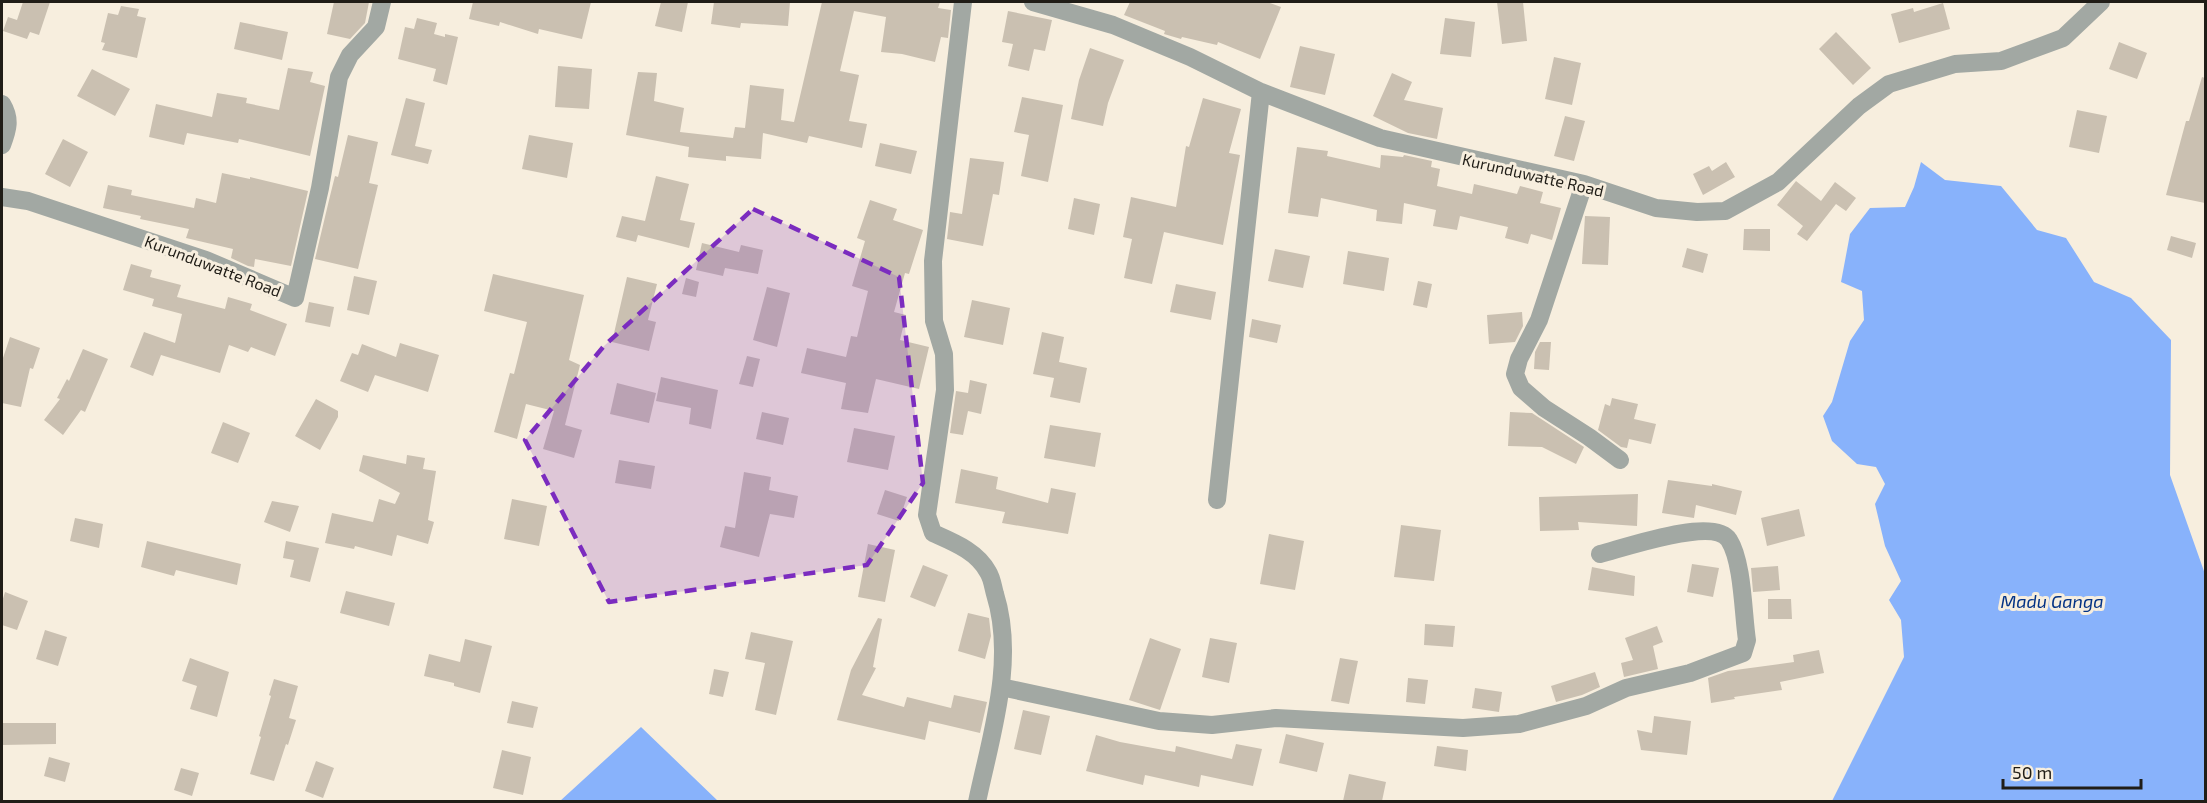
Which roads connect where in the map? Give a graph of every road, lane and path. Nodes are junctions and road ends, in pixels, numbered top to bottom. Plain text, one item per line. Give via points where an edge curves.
1 (382, 2) edge
2 (963, 2) edge
3 (1033, 2) edge
4 (2101, 2) edge
5 (1261, 92) junction
6 (2, 104) edge
7 (2, 145) edge
8 (1584, 184) junction
9 (2, 197) edge
10 (1620, 460) dead end
11 (1217, 500) dead end
12 (1600, 554) dead end
13 (1001, 687) junction
14 (977, 801) edge

1 - 9 street, Kurunduwatte Road via 376,27 350,55 339,77 320,188 295,298 206,260 28,201
2 - 13 street via 933,261 934,321 944,354 945,390 927,515 933,533 969,550 988,572 999,606
3 - 5 street, Kurunduwatte Road via 1113,25
4 - 8 street, Kurunduwatte Road via 2063,39 2001,61 1955,64 1889,84 1859,106 1778,182 1725,211 1656,208
5 - 8 street, Kurunduwatte Road via 1380,138
5 - 11 street
6 - 7 street via 9,116
8 - 10 street via 1539,321 1515,374 1521,388 1544,408
12 - 13 street via 1684,533 1720,533 1728,539 1737,560 1747,640 1743,653 1690,673 1626,688 1587,706 1519,724 1463,728 1276,718 1212,725 1159,721
13 - 14 street

